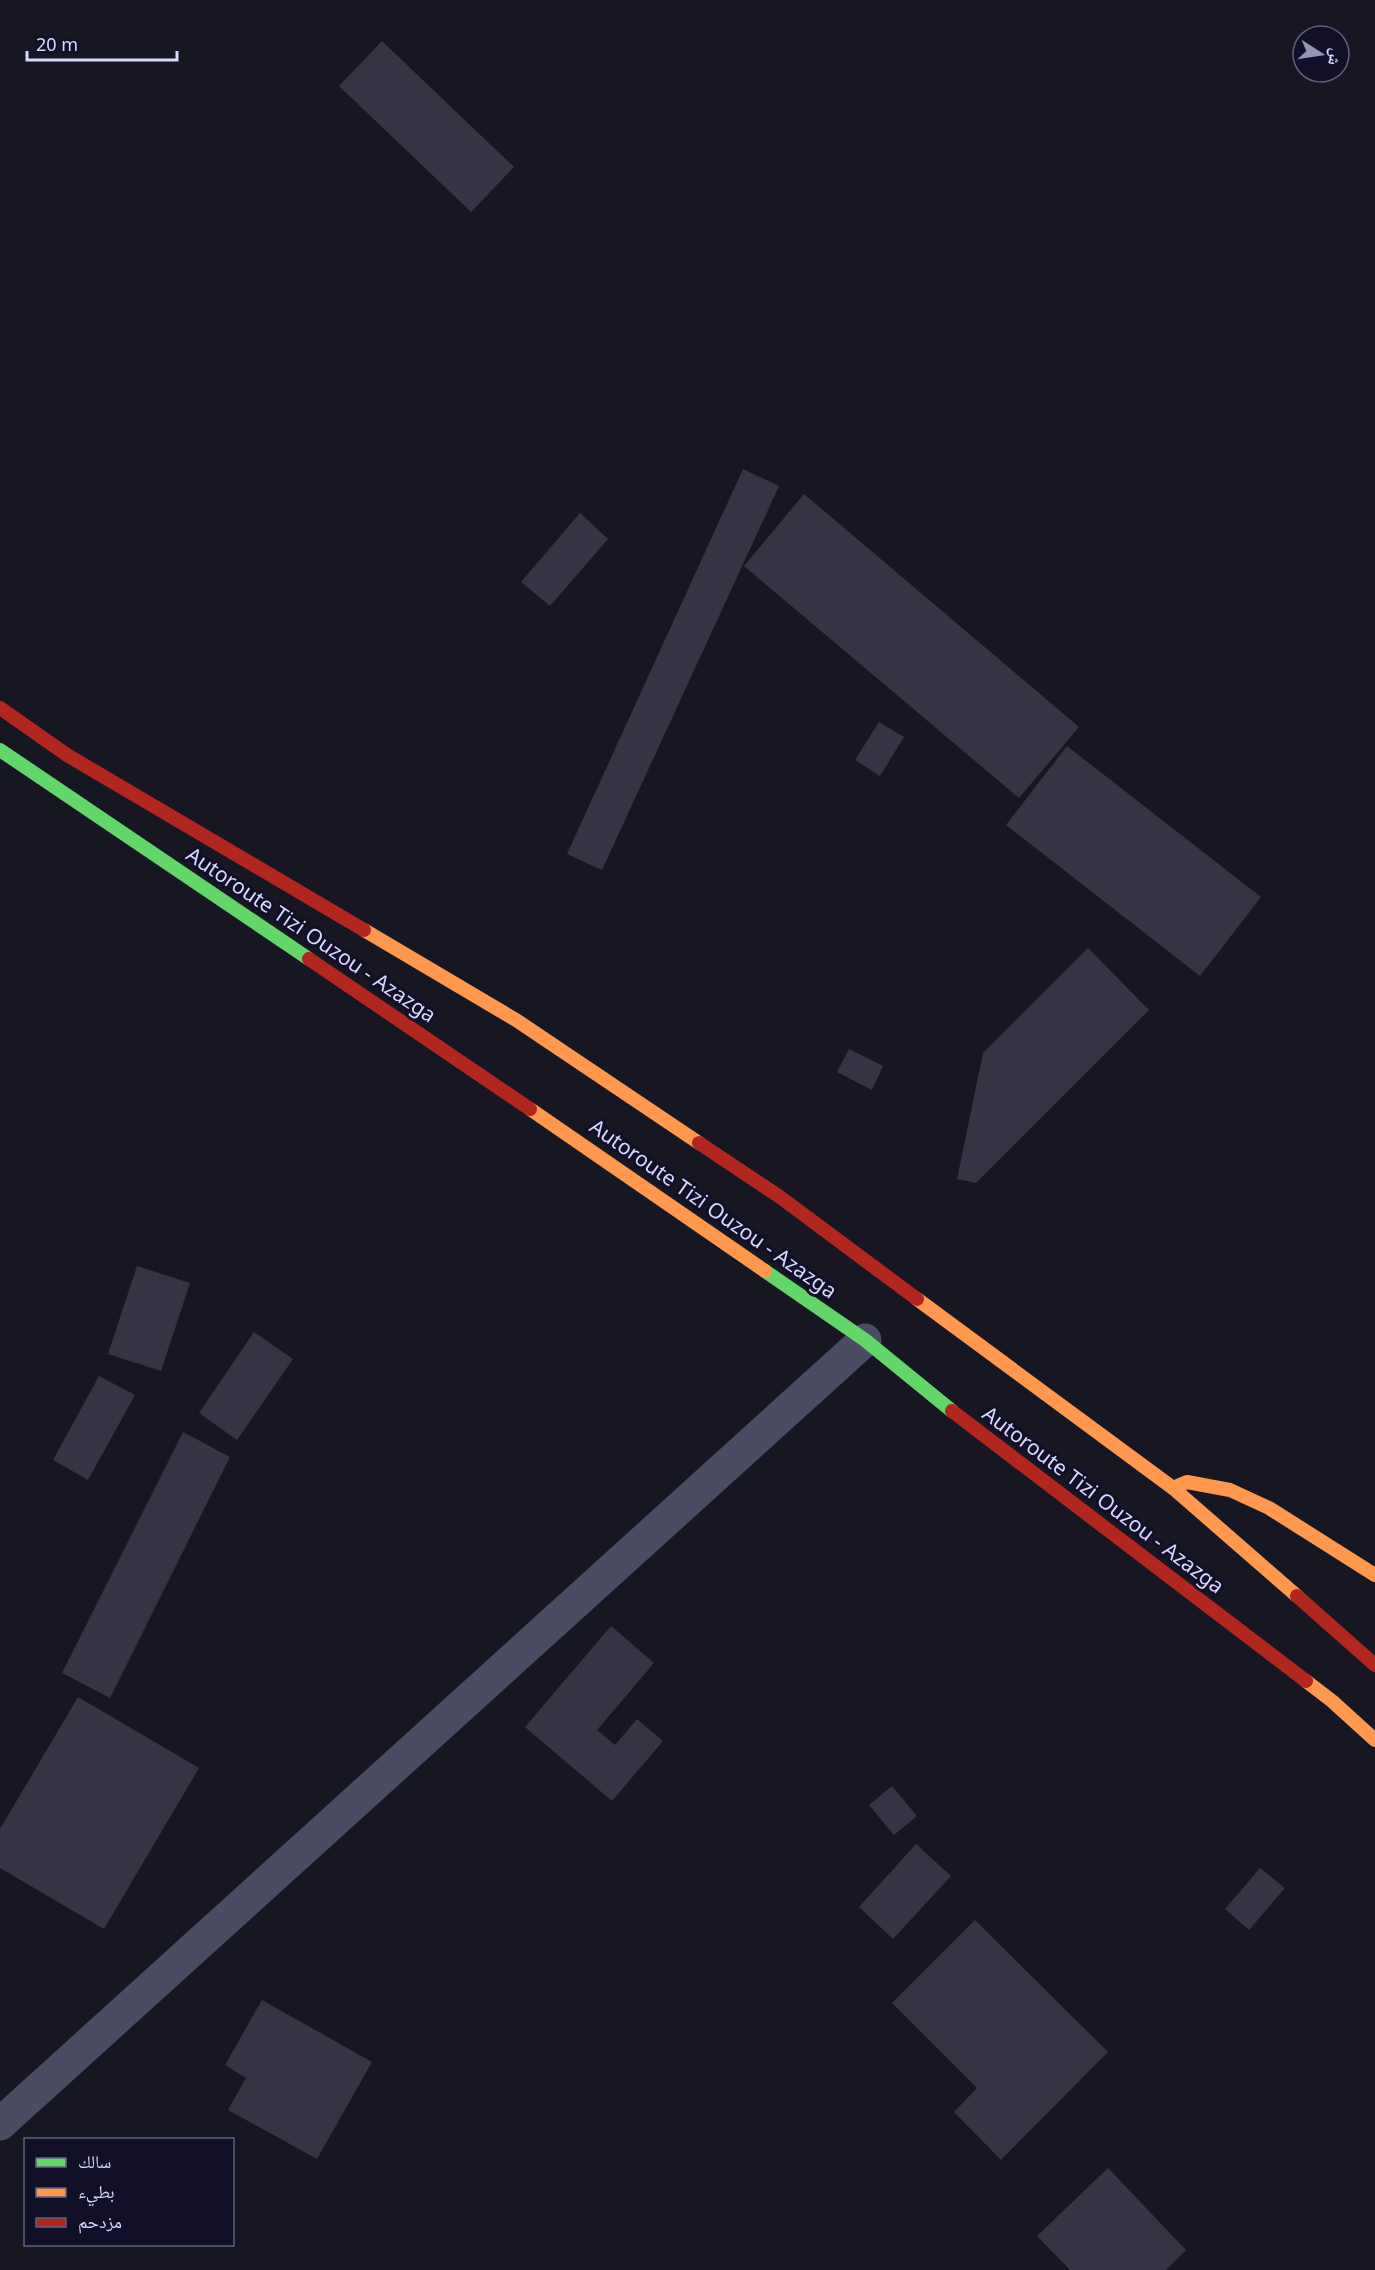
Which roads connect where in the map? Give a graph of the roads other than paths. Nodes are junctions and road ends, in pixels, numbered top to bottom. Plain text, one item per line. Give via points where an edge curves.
1 (0, 708) edge
2 (0, 750) edge
3 (865, 1340) junction
4 (1173, 1488) junction
5 (1375, 1575) edge
6 (1375, 1665) edge
7 (1375, 1740) edge
8 (0, 2124) edge

1 - 4 main road, Autoroute Tizi Ouzou - Azazga via 67,755 516,1020 780,1197
2 - 3 main road, Autoroute Tizi Ouzou - Azazga
3 - 7 main road, Autoroute Tizi Ouzou - Azazga via 1332,1701
3 - 8 street
4 - 5 main road via 1187,1482 1230,1490 1269,1509
4 - 6 main road, Autoroute Tizi Ouzou - Azazga

